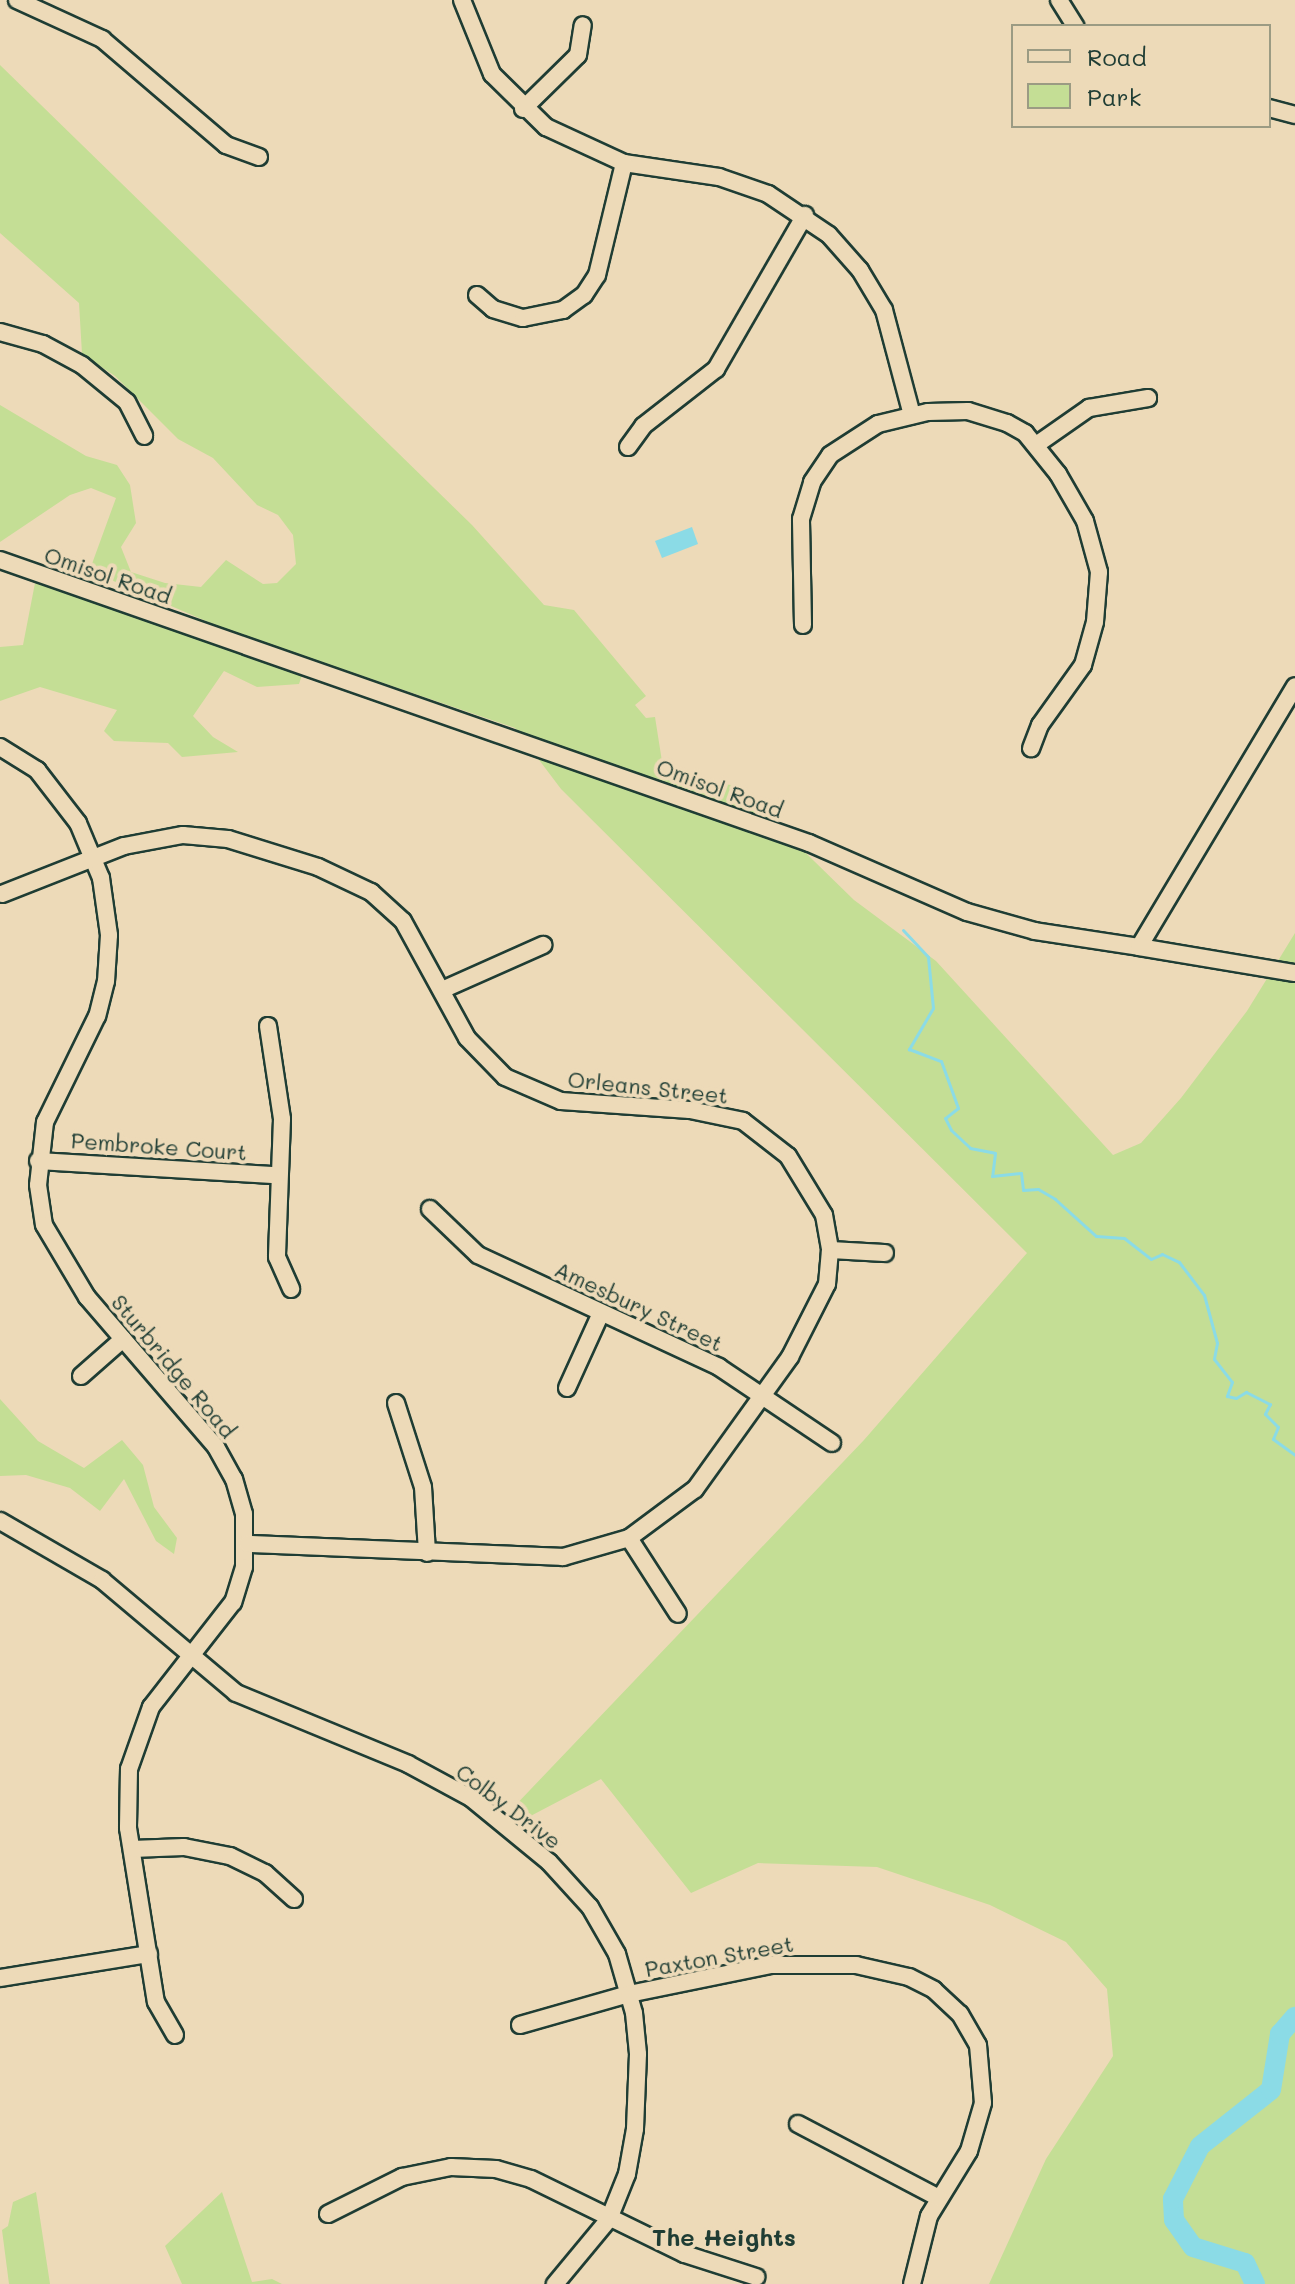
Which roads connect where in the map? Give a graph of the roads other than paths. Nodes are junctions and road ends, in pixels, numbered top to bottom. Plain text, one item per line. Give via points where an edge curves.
1 (17, 0) edge
2 (462, 0) edge
3 (1059, 0) edge
4 (1074, 24) edge
5 (583, 25) dead end
6 (523, 109) junction
7 (1271, 109) edge
8 (1295, 115) edge
9 (259, 157) dead end
10 (624, 163) junction
11 (805, 215) junction
12 (477, 295) dead end
13 (0, 332) edge
14 (1148, 398) dead end
15 (912, 415) junction
16 (144, 436) dead end
17 (1036, 445) junction
18 (628, 447) dead end
19 (0, 560) edge
20 (803, 625) dead end
21 (1295, 686) edge
22 (0, 747) edge
23 (1031, 748) dead end
24 (94, 857) junction
25 (2, 894) dead end
26 (543, 945) dead end
27 (1139, 947) junction
28 (1295, 973) edge
29 (442, 990) junction
30 (268, 1026) dead end
31 (38, 1161) junction
32 (277, 1175) junction
33 (430, 1209) dead end
34 (830, 1250) junction
35 (885, 1253) dead end
36 (291, 1289) dead end
37 (601, 1313) junction
38 (123, 1339) junction
39 (81, 1376) dead end
40 (567, 1388) dead end
41 (763, 1396) junction
42 (396, 1403) dead end
43 (832, 1443) dead end
44 (0, 1521) edge
45 (629, 1538) junction
46 (247, 1544) junction
47 (427, 1553) junction
48 (678, 1614) dead end
49 (190, 1658) junction
50 (132, 1849) junction
51 (294, 1899) dead end
52 (149, 1954) junction
53 (0, 1978) edge
54 (629, 1994) junction
55 (520, 2025) dead end
56 (175, 2035) dead end
57 (798, 2124) dead end
58 (939, 2198) junction
59 (328, 2214) dead end
60 (609, 2219) junction
61 (756, 2277) dead end
62 (555, 2284) edge
63 (912, 2284) edge

1 - 9 street via 102,39 226,145
2 - 6 street via 481,54
3 - 4 street
5 - 6 street via 578,55
6 - 10 street via 570,141
7 - 8 street
10 - 11 street via 719,177 768,194
10 - 12 street via 597,275 575,303 548,315 523,318 493,309
11 - 15 street via 847,254 884,310
11 - 18 street via 771,268 729,352 701,385 643,426
13 - 16 street via 43,344 82,365 127,402
14 - 17 street via 1089,408
15 - 17 street via 968,411 1007,423
15 - 20 street via 878,424 844,442 812,482 801,519
17 - 23 street via 1085,521 1099,572 1095,622 1083,665 1040,725
19 - 27 street, Omisol Road via 809,843 967,912 1035,931
21 - 27 street
22 - 24 street, Sturbridge Road via 51,784
24 - 25 street, Orleans Street
24 - 29 street, Orleans Street via 160,838 205,836 318,867 389,907 414,937
24 - 31 street, Sturbridge Road via 109,935 106,981 88,1037 54,1096
26 - 29 street
27 - 28 street, Omisol Road
29 - 34 street, Orleans Street via 476,1051 519,1086 583,1105 725,1115 759,1130 804,1176 824,1215
30 - 32 street, Pembroke Court via 281,1091
31 - 32 street, Pembroke Court
31 - 38 street, Sturbridge Road via 40,1208 56,1251
32 - 36 street, Pembroke Court via 277,1257
33 - 37 street, Amesbury Street via 478,1255
34 - 35 street
34 - 41 street, Orleans Street via 820,1302
37 - 40 street
37 - 41 street, Amesbury Street via 719,1367
38 - 39 street
38 - 46 street, Sturbridge Road via 225,1461 240,1494
41 - 43 street, Amesbury Street
41 - 45 street, Orleans Street via 695,1489
42 - 47 street via 423,1487
44 - 49 street, Colby Drive via 102,1580
45 - 47 street, Orleans Street via 563,1557
45 - 48 street
46 - 47 street, Orleans Street
46 - 49 street, Sturbridge Road via 233,1602
49 - 50 street, Sturbridge Road via 151,1707 134,1746 126,1804
49 - 54 street, Colby Drive via 236,1693 408,1764 487,1811 585,1901 610,1939
50 - 51 street via 184,1847 230,1856 265,1873
50 - 52 street, Sturbridge Road
52 - 53 street
52 - 56 street, Sturbridge Road via 156,2002
54 - 55 street, Paxton Street
54 - 58 street, Paxton Street via 801,1963 893,1972 934,1990 972,2032 985,2083 969,2151
54 - 60 street, Colby Drive via 638,2037 635,2129 627,2174
57 - 58 street
58 - 63 street, Paxton Street via 922,2236
59 - 60 street via 402,2177 474,2167 531,2179
60 - 61 street via 685,2254
60 - 62 street, Colby Drive

